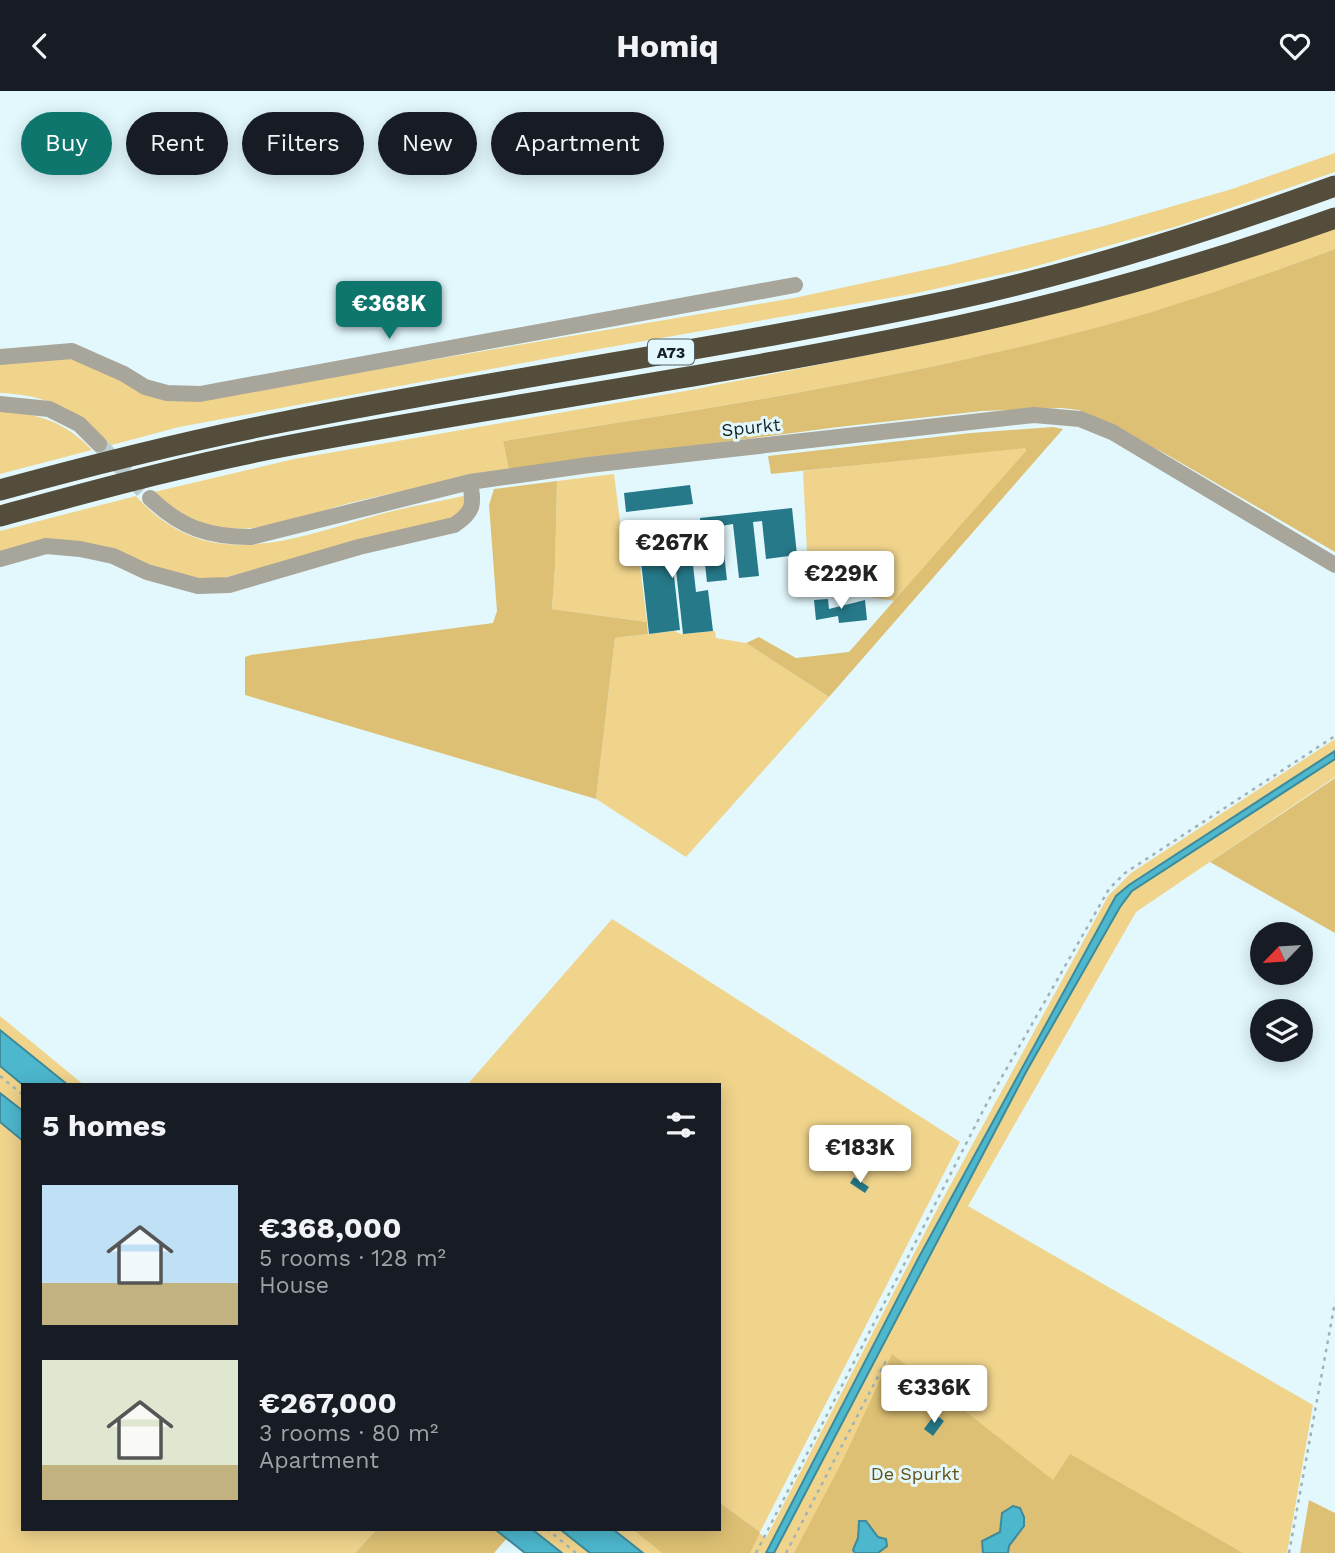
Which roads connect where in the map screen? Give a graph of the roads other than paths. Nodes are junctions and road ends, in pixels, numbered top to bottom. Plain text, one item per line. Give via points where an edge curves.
1 (1335, 186) edge
2 (1335, 218) edge
3 (795, 285) dead end
4 (0, 357) edge
5 (0, 404) edge
6 (99, 444) tunnel mouth
7 (470, 482) junction
8 (0, 490) edge
9 (150, 498) tunnel mouth
10 (0, 516) edge
11 (0, 559) edge
12 (1335, 565) edge

1 - 8 highway, A73 via 1122,256 955,299 287,421
2 - 10 highway, A73 via 1139,281 960,325 278,448
3 - 4 street via 200,394 145,387 72,351
5 - 6 street via 49,408 79,424
7 - 9 street, Spurkt via 251,537 220,537 184,523
7 - 11 street via 472,507 454,525 229,585 198,586 80,549 46,546
7 - 12 street, Spurkt via 1034,415 1080,419 1112,432

